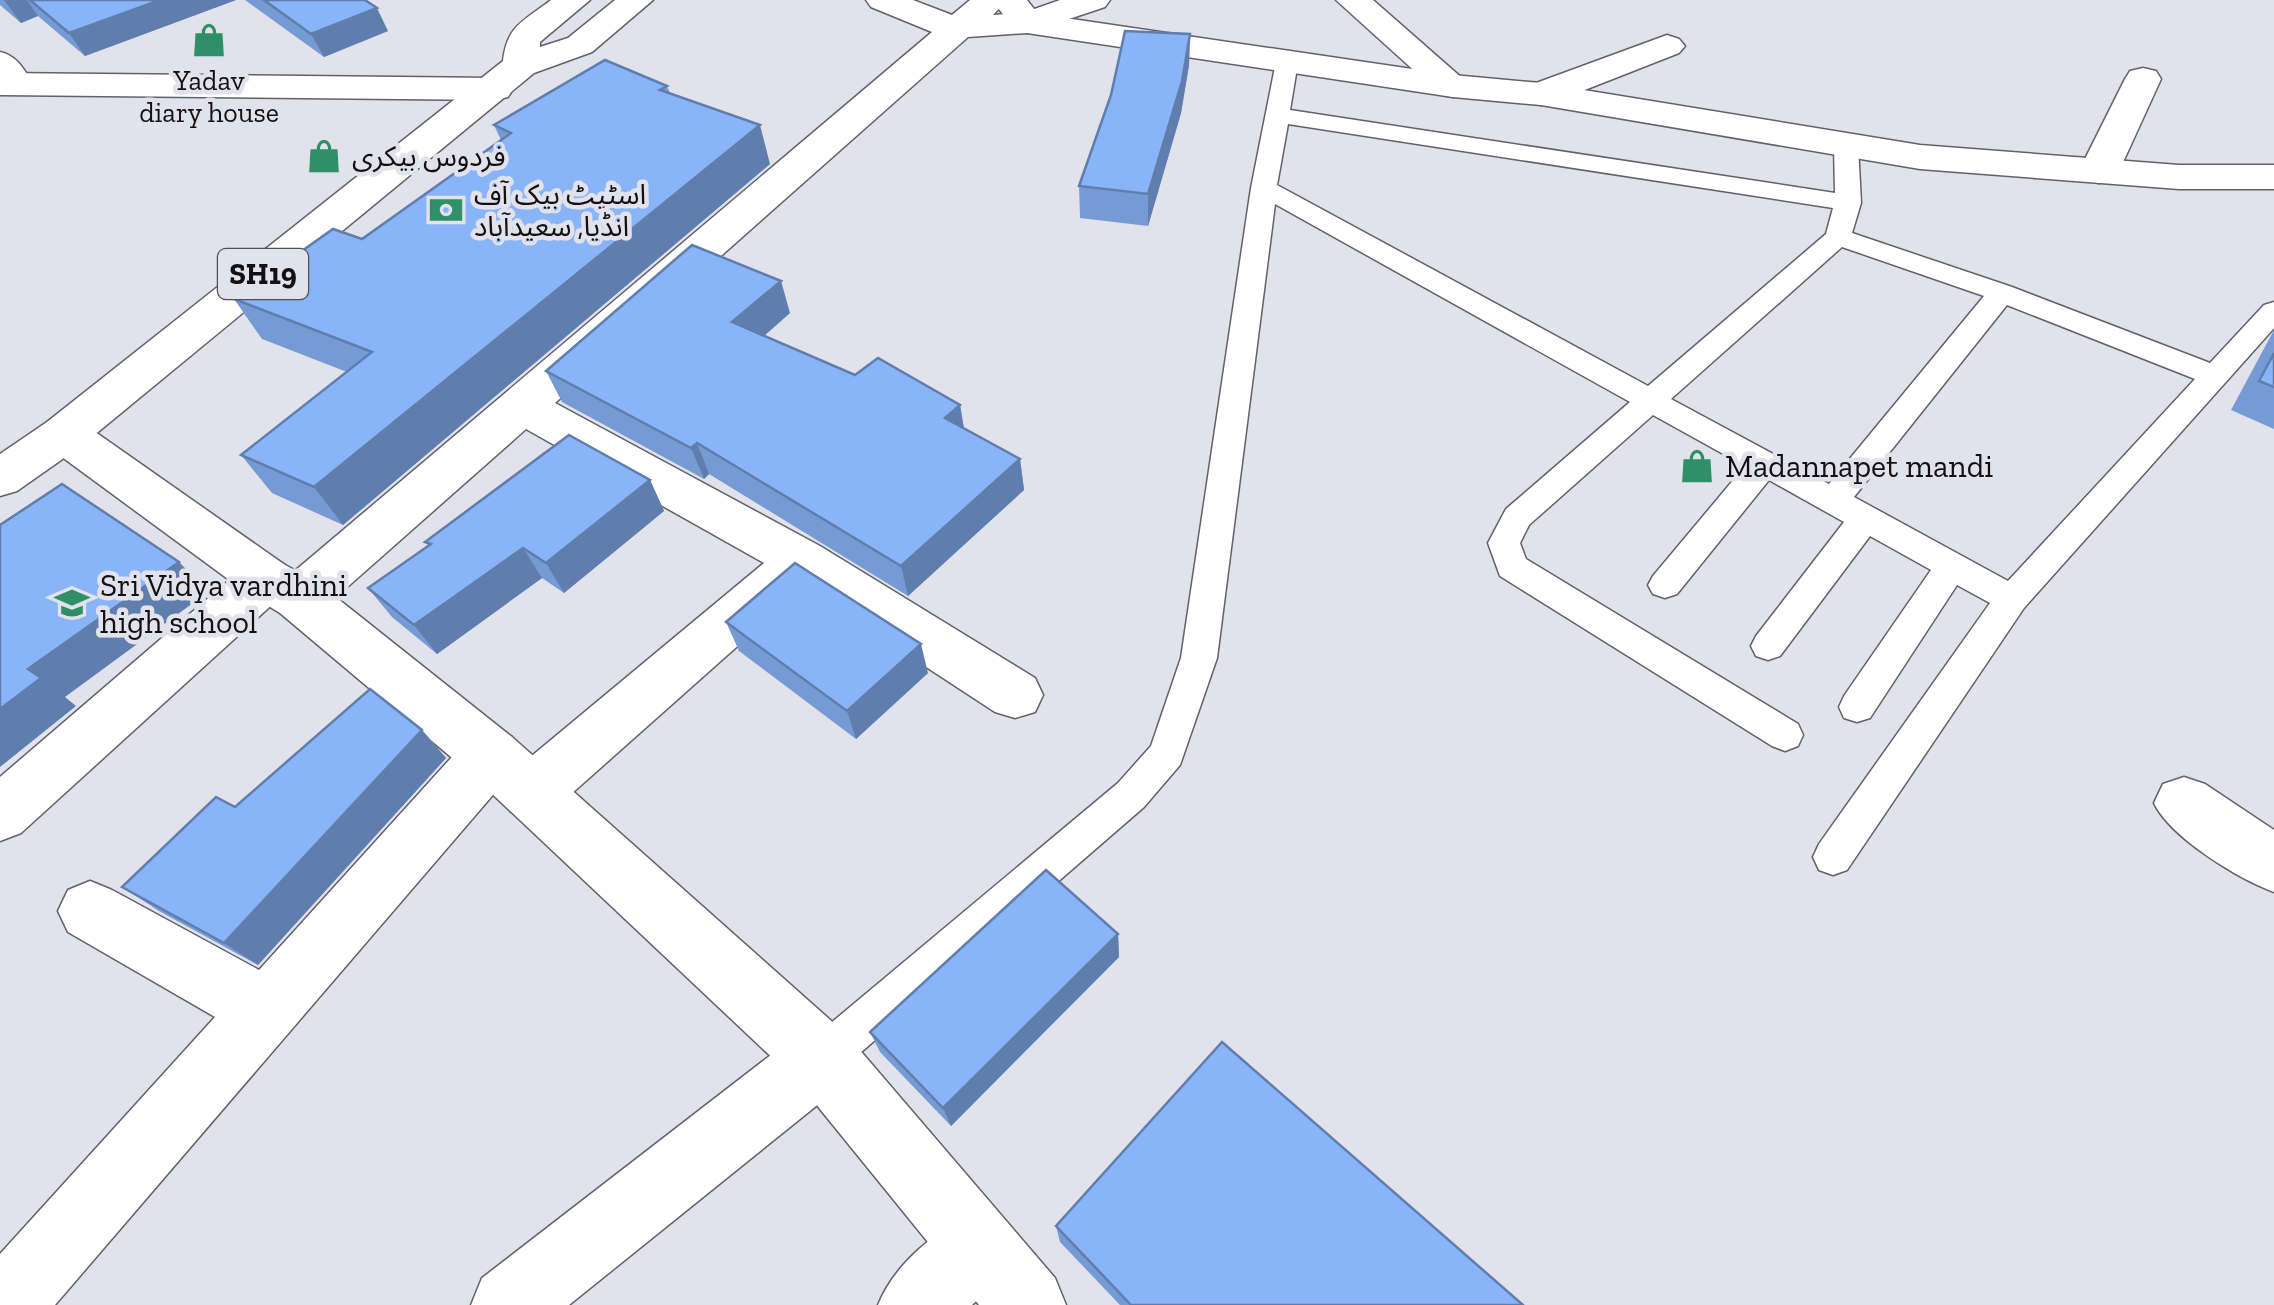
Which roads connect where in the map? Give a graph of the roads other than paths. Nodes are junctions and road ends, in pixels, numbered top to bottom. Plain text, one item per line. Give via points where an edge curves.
1 (573, 0) edge
2 (636, 0) edge
3 (883, 0) edge
4 (990, 0) edge
5 (1093, 0) edge
6 (1353, 0) edge
7 (1018, 12) edge
8 (953, 28) junction
9 (1667, 46) dead end
10 (1287, 62) junction
11 (5, 76) edge
12 (508, 77) junction
13 (2143, 80) dead end
14 (1453, 86) junction
15 (1541, 94) junction
16 (1278, 114) junction
17 (1846, 145) junction
18 (2099, 170) junction
19 (2274, 177) edge
20 (1264, 188) junction
21 (1848, 203) junction
22 (1838, 237) junction
23 (2002, 293) junction
24 (2274, 311) edge
25 (2213, 375) junction
26 (1650, 400) junction
27 (520, 405) junction
28 (64, 434) junction
29 (1764, 463) junction
30 (0, 478) edge
31 (1833, 501) junction
32 (1865, 518) junction
33 (802, 560) junction
34 (1952, 566) junction
35 (1665, 585) dead end
36 (282, 588) junction
37 (2012, 598) junction
38 (1768, 646) dead end
39 (1016, 695) dead end
40 (1857, 707) dead end
41 (1785, 735) dead end
42 (511, 774) junction
43 (2184, 803) dead end
44 (0, 814) edge
45 (1832, 858) dead end
46 (2274, 864) edge
47 (90, 911) dead end
48 (266, 1010) junction
49 (822, 1058) junction
50 (978, 1249) junction
51 (5, 1305) edge
52 (509, 1305) edge
53 (916, 1305) edge
54 (1028, 1305) edge

1 - 12 street, SH19 via 523,38
2 - 12 street, SH19 via 580,45
3 - 8 street
4 - 8 street
5 - 7 street
6 - 14 street
7 - 8 street
7 - 10 street
8 - 27 street
9 - 15 street
10 - 14 street
10 - 16 lane
11 - 12 street
12 - 28 street, SH19
13 - 18 street
14 - 15 street
15 - 17 street
16 - 20 lane
16 - 21 lane
17 - 18 street
17 - 21 lane
18 - 19 street
20 - 26 lane
20 - 49 lane via 1199,658 1167,754 1131,795
21 - 22 lane
22 - 23 lane
22 - 26 lane
23 - 25 lane
23 - 31 lane
24 - 25 lane
25 - 37 lane
26 - 29 lane
26 - 41 lane via 1517,517 1504,543 1512,566
27 - 33 street
27 - 36 street
28 - 30 street, SH19
28 - 36 street
29 - 31 lane
29 - 35 lane
31 - 32 lane
32 - 34 lane
32 - 38 lane
33 - 39 street
33 - 42 street
34 - 37 lane
34 - 40 lane
36 - 42 street
36 - 44 street
37 - 45 lane
42 - 48 street
42 - 49 street
43 - 46 street
47 - 48 street
48 - 51 street
49 - 50 street
49 - 52 street
50 - 53 street
50 - 54 street

